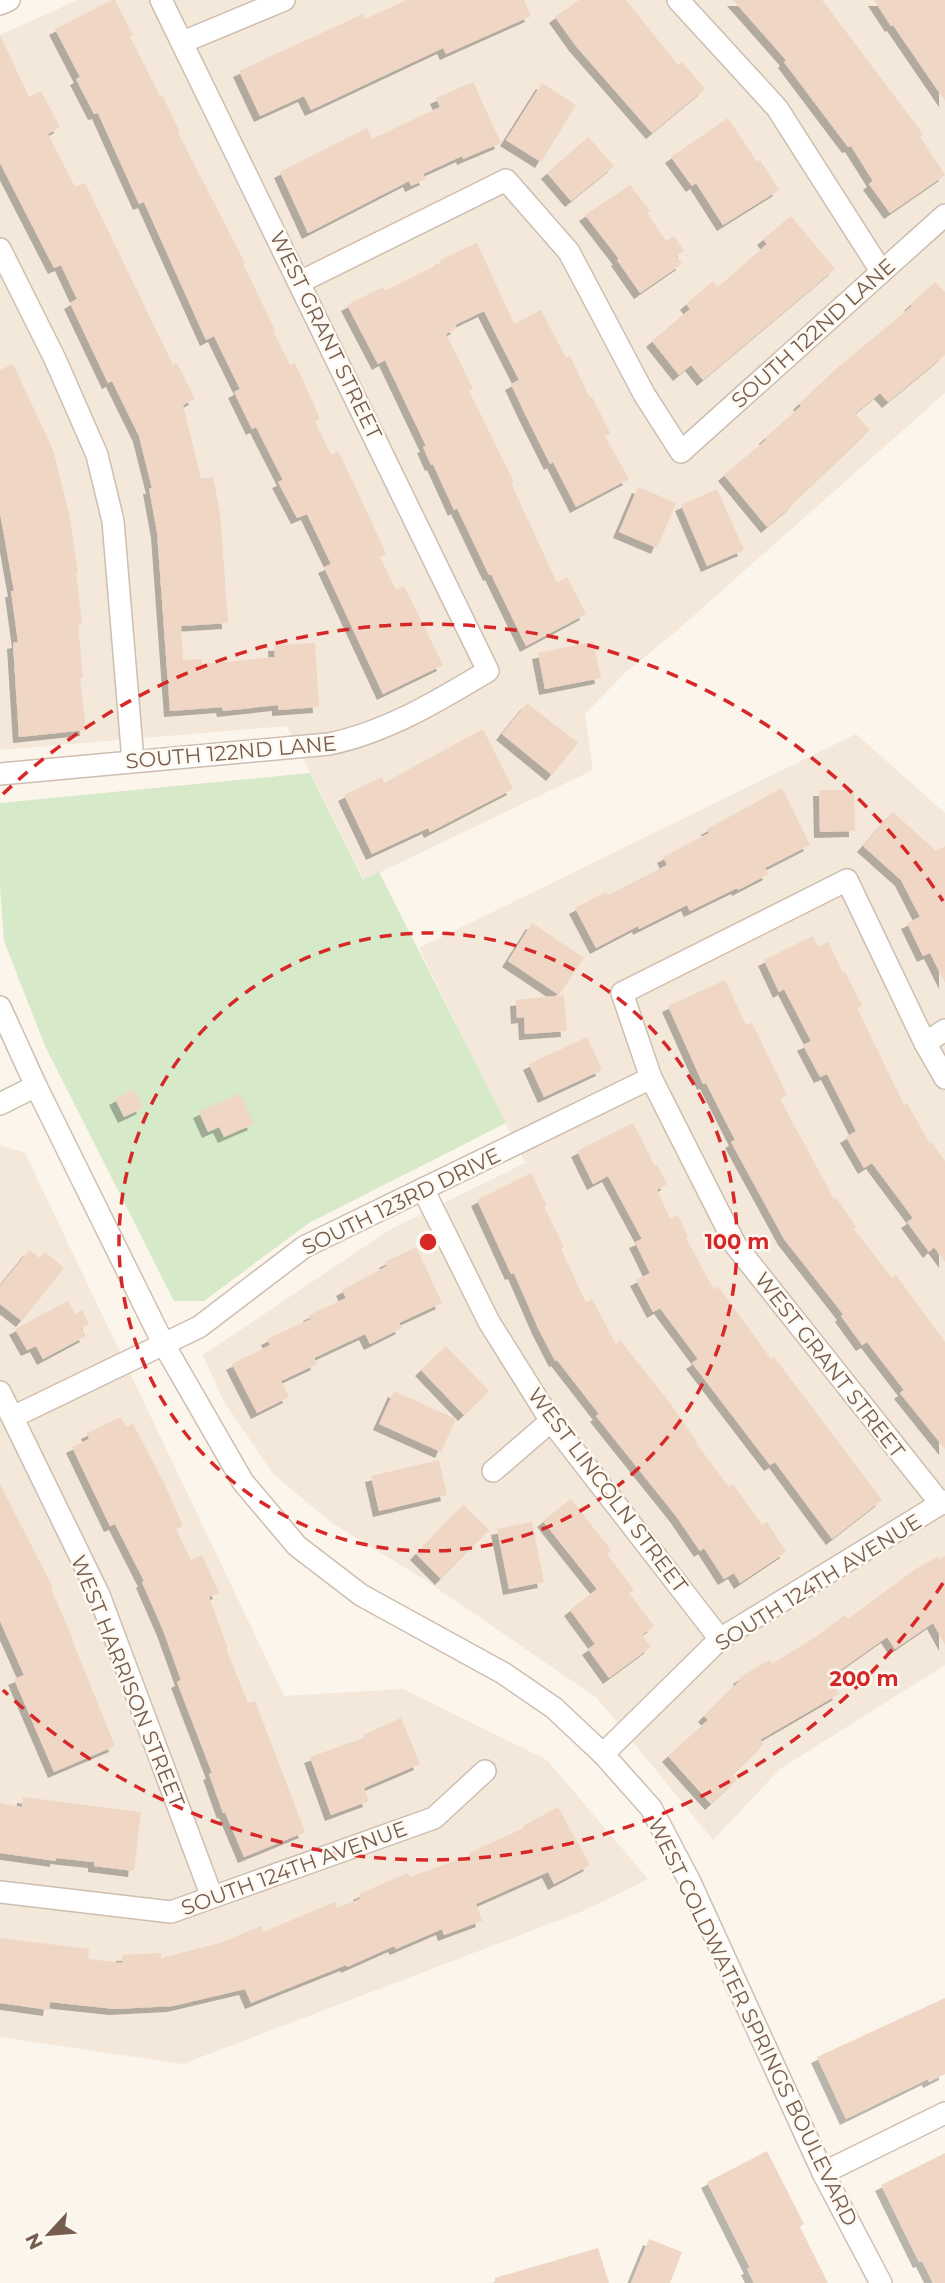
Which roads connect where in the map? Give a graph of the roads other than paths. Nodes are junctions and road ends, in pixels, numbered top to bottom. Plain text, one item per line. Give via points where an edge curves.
1 (9, 0) edge
2 (161, 0) edge
3 (284, 0) edge
4 (678, 0) edge
5 (0, 4) edge
6 (183, 41) junction
7 (945, 215) edge
8 (0, 249) edge
9 (881, 271) junction
10 (300, 282) junction
11 (488, 671) joint
12 (133, 761) junction
13 (0, 774) edge
14 (0, 1007) edge
15 (945, 1030) edge
16 (925, 1043) junction
17 (945, 1078) edge
18 (651, 1079) junction
19 (36, 1086) junction
20 (0, 1104) edge
21 (423, 1189) junction
22 (163, 1343) junction
23 (0, 1392) edge
24 (13, 1417) junction
25 (551, 1421) junction
26 (493, 1471) dead end
27 (943, 1503) edge
28 (720, 1639) junction
29 (603, 1754) junction
30 (485, 1771) dead end
31 (0, 1892) edge
32 (212, 1897) junction
33 (945, 2113) edge
34 (823, 2173) junction
35 (881, 2283) edge

1 - 5 street
2 - 6 street, WEST GRANT STREET
3 - 6 street
4 - 9 street via 776,108
6 - 10 street, WEST GRANT STREET
7 - 9 street, SOUTH 122ND LANE
8 - 12 street via 97,455 113,521
9 - 10 street, SOUTH 122ND LANE via 681,452 644,394 569,252 506,180
10 - 11 street, WEST GRANT STREET
11 - 12 street, SOUTH 122ND LANE via 359,738
12 - 13 street, SOUTH 122ND LANE
14 - 19 street, WEST COLDWATER SPRINGS BOULEVARD
15 - 16 street
16 - 17 street
16 - 18 street, WEST GRANT STREET via 847,880 622,993
18 - 21 street, SOUTH 123RD DRIVE
18 - 27 street, WEST GRANT STREET via 736,1246
19 - 20 street
19 - 22 street, WEST COLDWATER SPRINGS BOULEVARD
21 - 22 street, SOUTH 123RD DRIVE via 304,1247 200,1326
21 - 25 street, WEST LINCOLN STREET via 489,1322
22 - 24 street, SOUTH 123RD DRIVE
22 - 29 street, WEST COLDWATER SPRINGS BOULEVARD via 243,1482 297,1546 361,1595 554,1707
23 - 24 street, WEST HARRISON STREET
24 - 32 street, WEST HARRISON STREET via 99,1595
25 - 26 street
25 - 28 street, WEST LINCOLN STREET
27 - 28 street, SOUTH 124TH AVENUE
28 - 29 street, SOUTH 124TH AVENUE
29 - 34 street, WEST COLDWATER SPRINGS BOULEVARD via 651,1808 690,1882
30 - 32 street, SOUTH 124TH AVENUE via 434,1818
31 - 32 street, SOUTH 124TH AVENUE via 171,1912
33 - 34 street
34 - 35 street, WEST COLDWATER SPRINGS BOULEVARD

